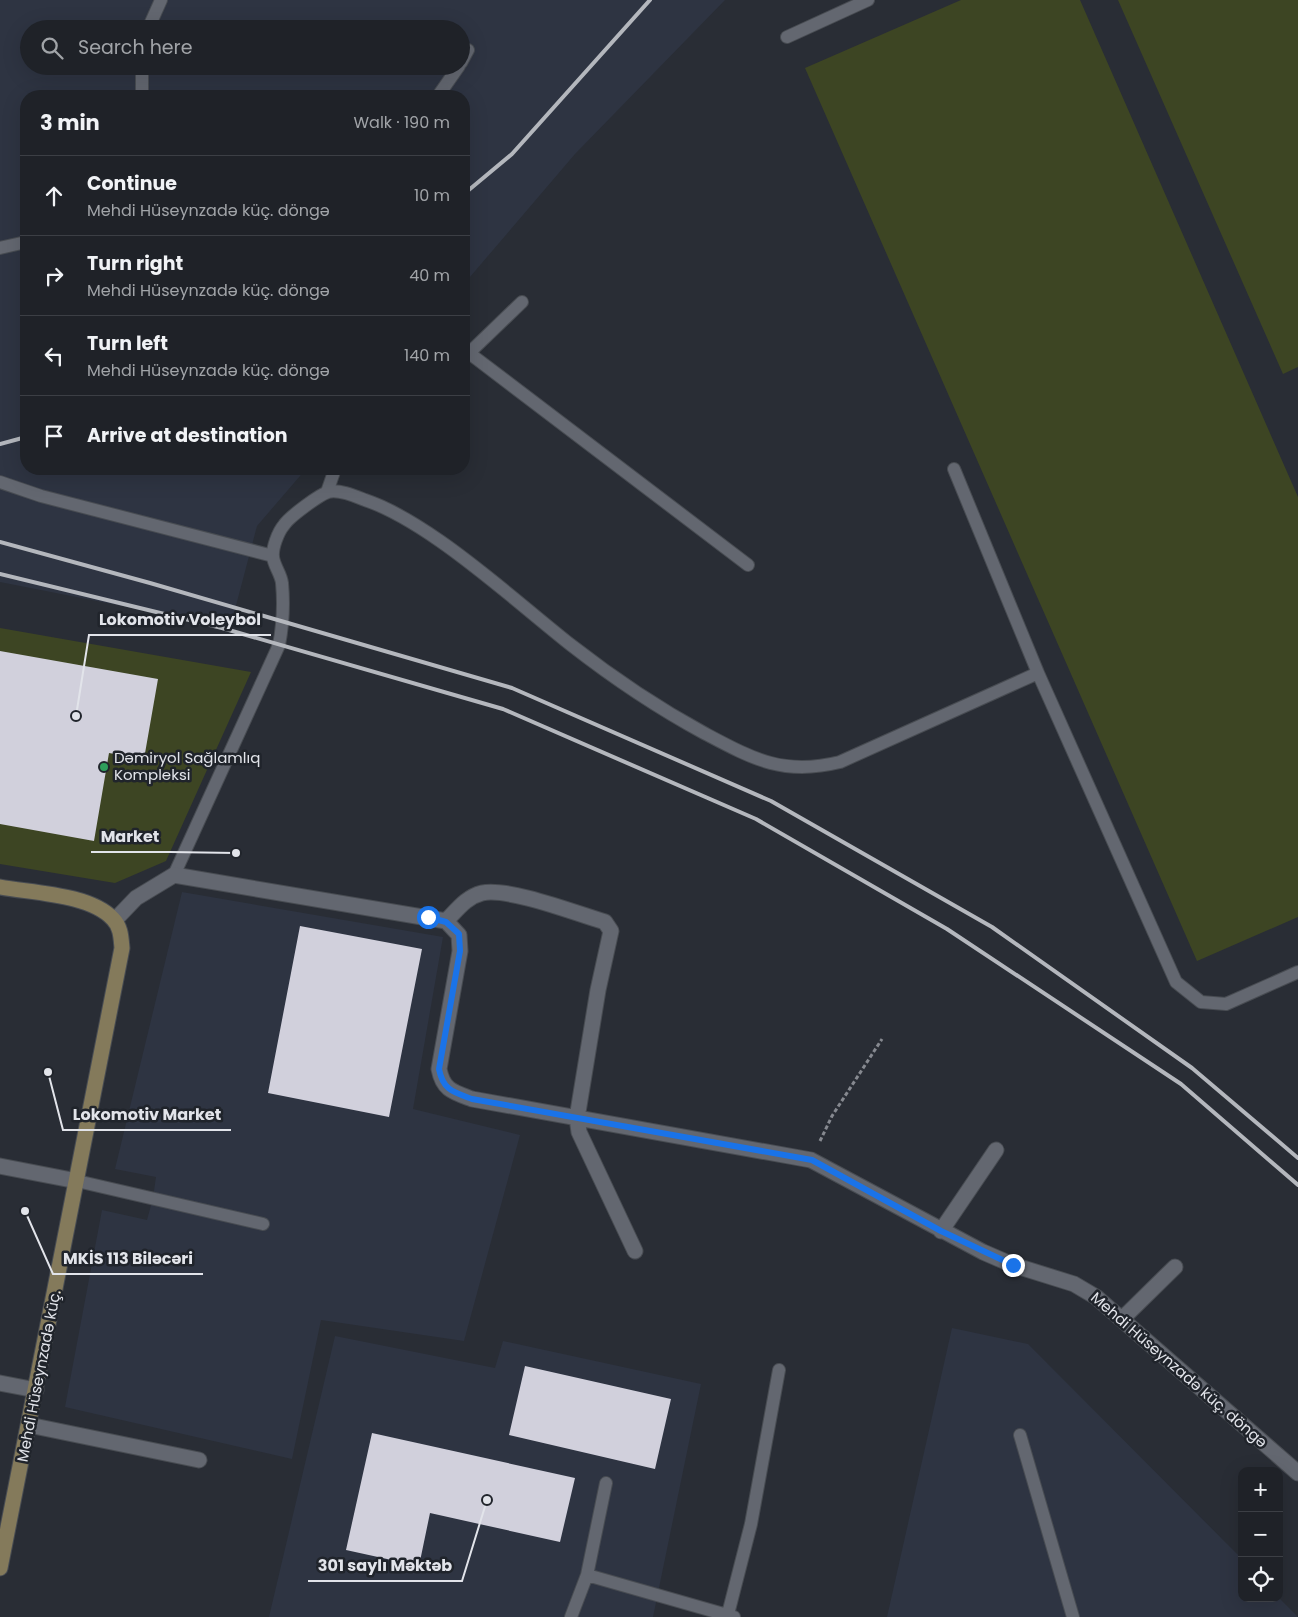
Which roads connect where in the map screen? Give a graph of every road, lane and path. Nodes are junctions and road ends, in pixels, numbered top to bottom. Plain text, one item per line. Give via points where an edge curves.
1 (161, 0) edge
2 (868, 0) edge
3 (150, 20) edge
4 (787, 37) dead end
5 (142, 75) edge
6 (453, 75) edge
7 (142, 90) edge
8 (442, 90) edge
9 (20, 243) edge
10 (0, 248) edge
11 (522, 302) dead end
12 (470, 351) edge
13 (470, 358) edge
14 (954, 469) dead end
15 (333, 475) edge
16 (0, 482) edge
17 (327, 492) junction
18 (273, 556) junction
19 (748, 565) dead end
20 (1038, 673) junction
21 (174, 875) junction
22 (0, 887) edge
23 (115, 920) junction
24 (446, 922) junction
25 (1298, 972) edge
26 (882, 1039) dead end
27 (577, 1118) junction
28 (996, 1150) dead end
29 (812, 1160) junction
30 (0, 1166) edge
31 (77, 1181) junction
32 (263, 1224) dead end
33 (941, 1231) junction
34 (634, 1251) dead end
35 (1175, 1266) dead end
36 (1122, 1319) junction
37 (779, 1370) dead end
38 (0, 1383) edge
39 (36, 1390) junction
40 (29, 1425) junction
41 (1020, 1435) dead end
42 (199, 1460) dead end
43 (1297, 1469) edge
44 (606, 1483) dead end
45 (0, 1568) edge
46 (587, 1575) junction
47 (731, 1616) edge
48 (571, 1617) edge
49 (1073, 1617) edge

1 - 3 lane
2 - 4 lane
5 - 7 lane
6 - 8 lane
9 - 10 lane
11 - 12 lane
13 - 19 lane
14 - 20 lane
15 - 17 lane
16 - 18 lane via 41,496
17 - 18 lane via 284,524
17 - 20 lane via 345,493 390,509 470,563 618,679 687,723 761,761 785,767 816,768 840,762
18 - 21 lane via 282,580 284,623 280,645
20 - 25 lane via 1176,982 1201,1002 1226,1004
21 - 23 street via 136,898
21 - 24 street
22 - 23 main road via 83,902
23 - 31 main road, Mehdi Hüseynzadə küç. via 122,948
24 - 27 street, Mehdi Hüseynzadə küç. döngə via 459,934 460,951 439,1069 441,1083 472,1099
24 - 27 street via 464,902 482,893 505,893 605,922 611,931
26 - 29 path via 832,1116
27 - 29 street, Mehdi Hüseynzadə küç. döngə
27 - 34 street via 579,1132
28 - 33 street
29 - 33 street, Mehdi Hüseynzadə küç. döngə
30 - 31 street
31 - 32 lane
31 - 39 main road, Mehdi Hüseynzadə küç.
33 - 36 street, Mehdi Hüseynzadə küç. döngə via 1013,1265 1074,1284
35 - 36 street
36 - 43 street, Mehdi Hüseynzadə küç. döngə
37 - 47 lane
38 - 39 street
39 - 40 main road, Mehdi Hüseynzadə küç.
40 - 42 street
40 - 45 main road, Mehdi Hüseynzadə küç.
41 - 49 lane
44 - 46 lane
46 - 47 lane
46 - 48 lane

